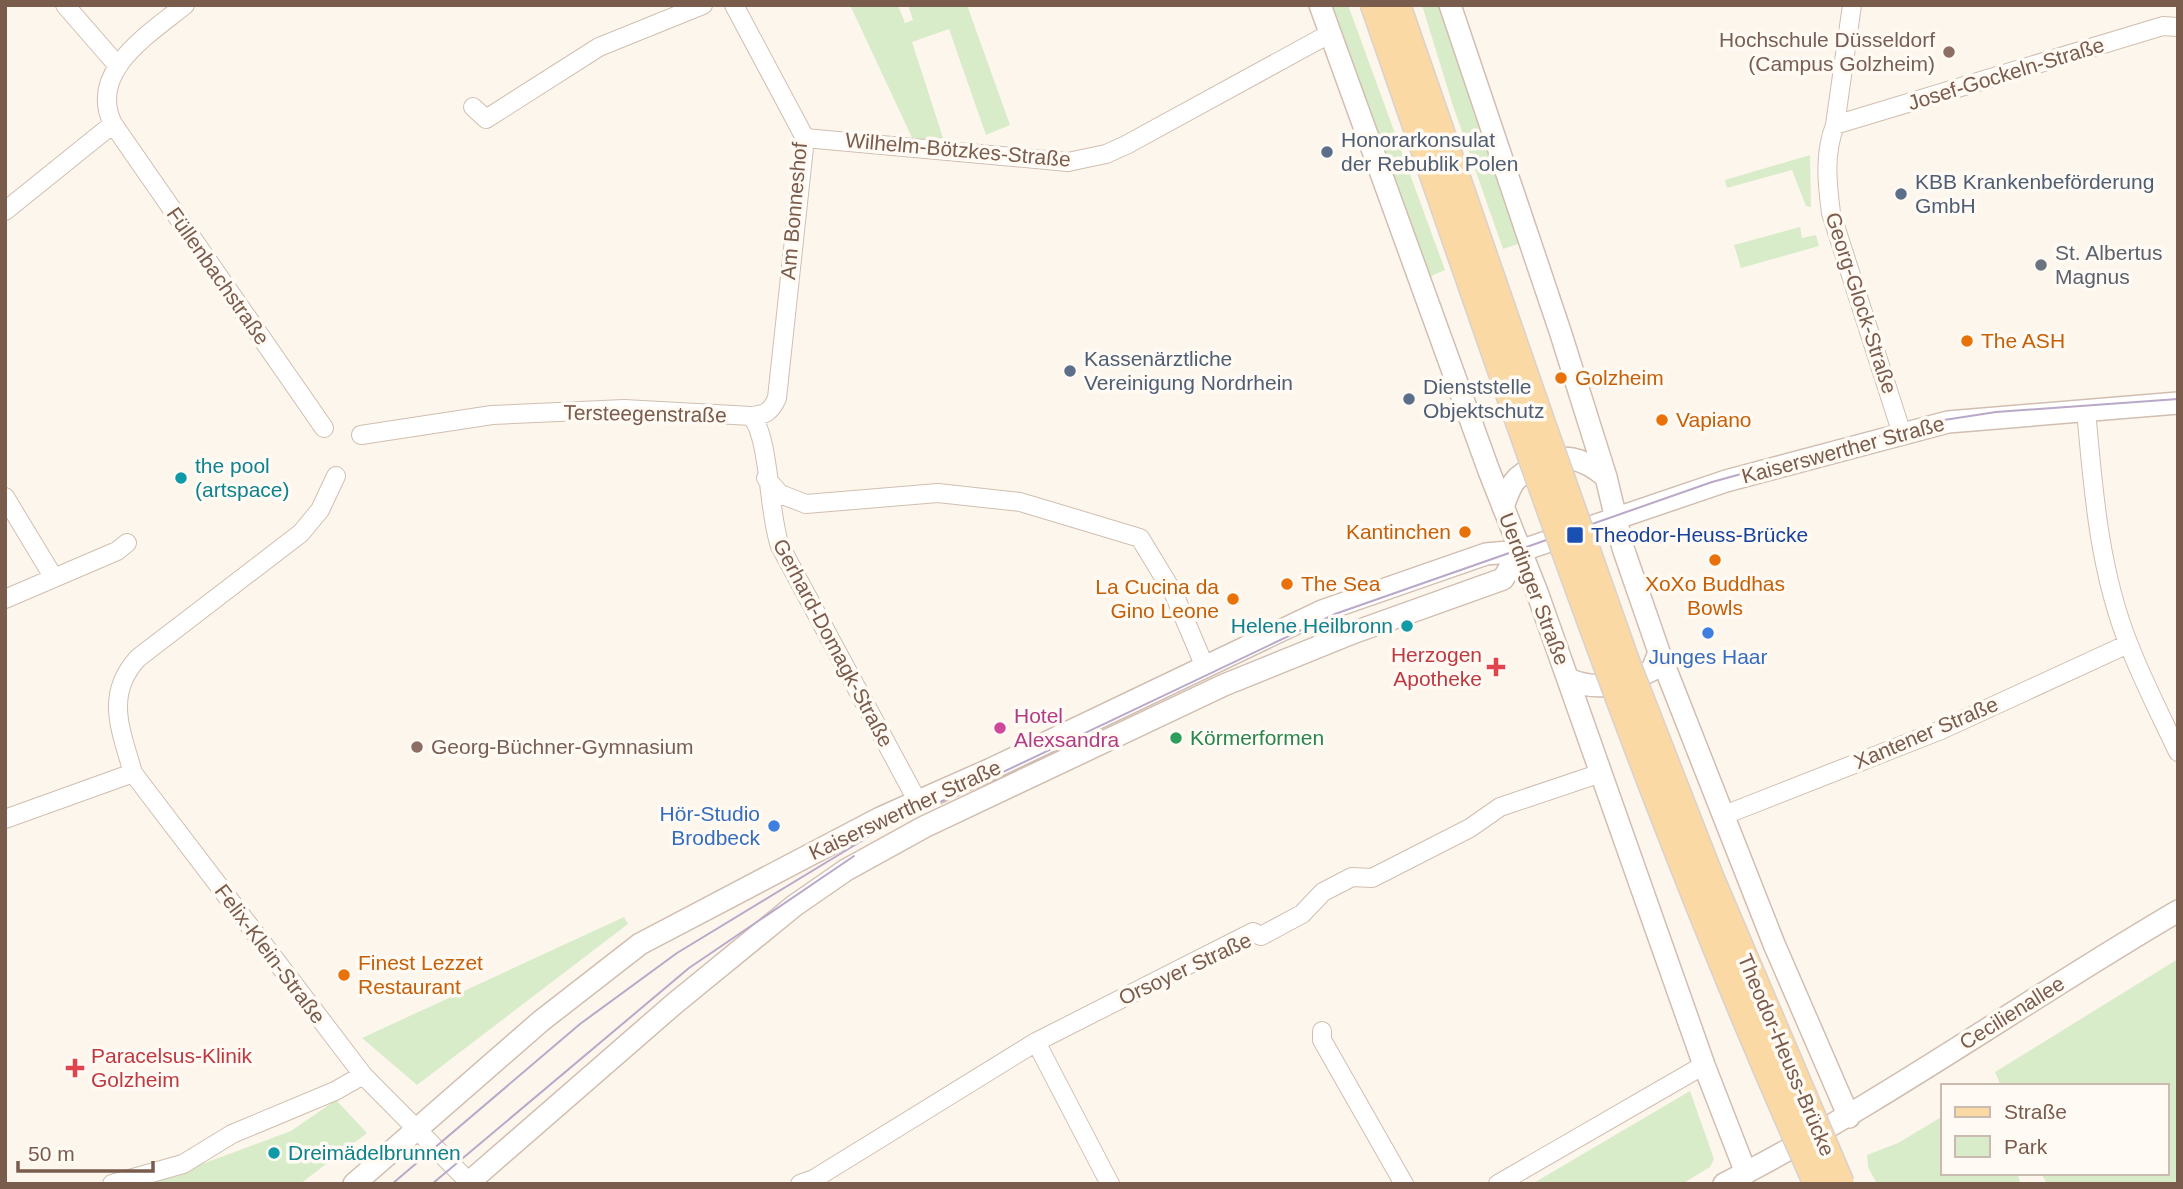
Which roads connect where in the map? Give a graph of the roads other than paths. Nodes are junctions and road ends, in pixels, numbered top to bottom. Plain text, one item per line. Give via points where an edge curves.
1 (65, 5) edge
2 (185, 5) edge
3 (703, 5) edge
4 (734, 5) edge
5 (1320, 5) edge
6 (1450, 5) edge
7 (1852, 5) edge
8 (1380, 6) edge
9 (2178, 27) edge
10 (1331, 33) junction
11 (118, 66) junction
12 (473, 107) dead end
13 (113, 124) junction
14 (1835, 125) junction
15 (805, 138) junction
16 (5, 211) edge
17 (2178, 403) edge
18 (2085, 410) junction
19 (751, 416) junction
20 (1529, 419) junction
21 (324, 428) dead end
22 (1902, 433) junction
23 (361, 435) dead end
24 (336, 476) dead end
25 (1606, 477) junction
26 (766, 478) junction
27 (5, 497) edge
28 (1503, 507) junction
29 (1616, 519) junction
30 (127, 542) dead end
31 (1520, 551) junction
32 (54, 578) junction
33 (5, 599) edge
34 (2128, 644) junction
35 (1659, 652) junction
36 (1205, 667) junction
37 (1568, 679) junction
38 (2178, 752) edge
39 (133, 773) junction
40 (1601, 773) junction
41 (918, 802) junction
42 (1722, 816) junction
43 (5, 819) edge
44 (2178, 911) edge
45 (1322, 1031) dead end
46 (1036, 1042) junction
47 (1704, 1065) junction
48 (363, 1075) junction
49 (1849, 1118) junction
50 (414, 1129) junction
51 (1746, 1173) junction
52 (811, 1182) edge
53 (469, 1183) edge
54 (112, 1184) edge
55 (354, 1184) edge
56 (1110, 1184) edge
57 (1404, 1184) edge
58 (1498, 1184) edge
59 (1724, 1184) edge
60 (1817, 1184) edge
61 (1841, 1184) edge

1 - 11 street
2 - 11 street
3 - 12 street via 599,47 486,119
4 - 15 street, Am Bonneshof
5 - 10 street, Uerdinger Straße
6 - 25 street
7 - 14 street, Georg-Glock-Straße
8 - 20 main road
9 - 14 street, Josef-Gockeln-Straße via 2150,30
10 - 15 street, Wilhelm-Bötzkes-Straße via 1126,145 1085,160
10 - 28 street, Uerdinger Straße
11 - 13 street via 105,95
13 - 16 street
13 - 21 street, Füllenbachstraße
14 - 22 street, Georg-Glock-Straße via 1828,143 1826,177 1831,213
15 - 19 street, Am Bonneshof via 777,398 768,412
17 - 18 street, Kaiserswerther Straße
18 - 22 street, Kaiserswerther Straße via 1948,422
18 - 34 street via 2100,539
19 - 23 street, Tersteegenstraße via 625,409 505,414
19 - 26 street, Tersteegenstraße via 761,429
20 - 60 main road, Theodor-Heuss-Brücke, bridge via 1601,654 1685,873
20 - 61 main road, Theodor-Heuss-Brücke, bridge via 1711,880
22 - 29 street, Kaiserswerther Straße via 1726,481
24 - 39 street via 320,510 300,533 127,670 117,707
25 - 28 street via 1579,459 1554,457 1522,474
25 - 29 street
26 - 36 street via 780,494 806,504 938,493 1020,502 1140,538 1174,594
26 - 41 street, Gerhard-Domagk-Straße via 779,546
27 - 32 street
28 - 31 street, Uerdinger Straße
29 - 31 street, Kaiserswerther Straße
29 - 35 street
30 - 32 street via 117,551
31 - 36 street, Kaiserswerther Straße via 1486,554 1344,602
31 - 37 street, Uerdinger Straße
31 - 53 street, Kaiserswerther Straße via 1503,579 1224,685 924,827 846,870 794,906 684,996
32 - 33 street
34 - 38 street
34 - 42 street, Xantener Straße via 1941,730
35 - 37 street via 1652,670 1603,688
35 - 42 street
36 - 41 street, Kaiserswerther Straße
37 - 40 street, Uerdinger Straße
39 - 43 street
39 - 48 street, Felix-Klein-Straße
40 - 46 street, Orsoyer Straße via 1500,807 1470,828 1372,878 1352,877 1323,892 1302,914 1261,936 1253,932
40 - 47 street, Uerdinger Straße
41 - 50 street, Kaiserswerther Straße via 640,944
42 - 49 street
44 - 49 street, Cecilienallee
45 - 57 street via 1322,1040
46 - 52 street, Orsoyer Straße
46 - 56 street
47 - 51 street, Uerdinger Straße
47 - 58 street
48 - 50 street, Felix-Klein-Straße
48 - 54 street via 232,1134 183,1164
49 - 51 street, Cecilienallee
50 - 53 street, Felix-Klein-Straße
50 - 55 street, Kaiserswerther Straße
51 - 59 street, Cecilienallee

